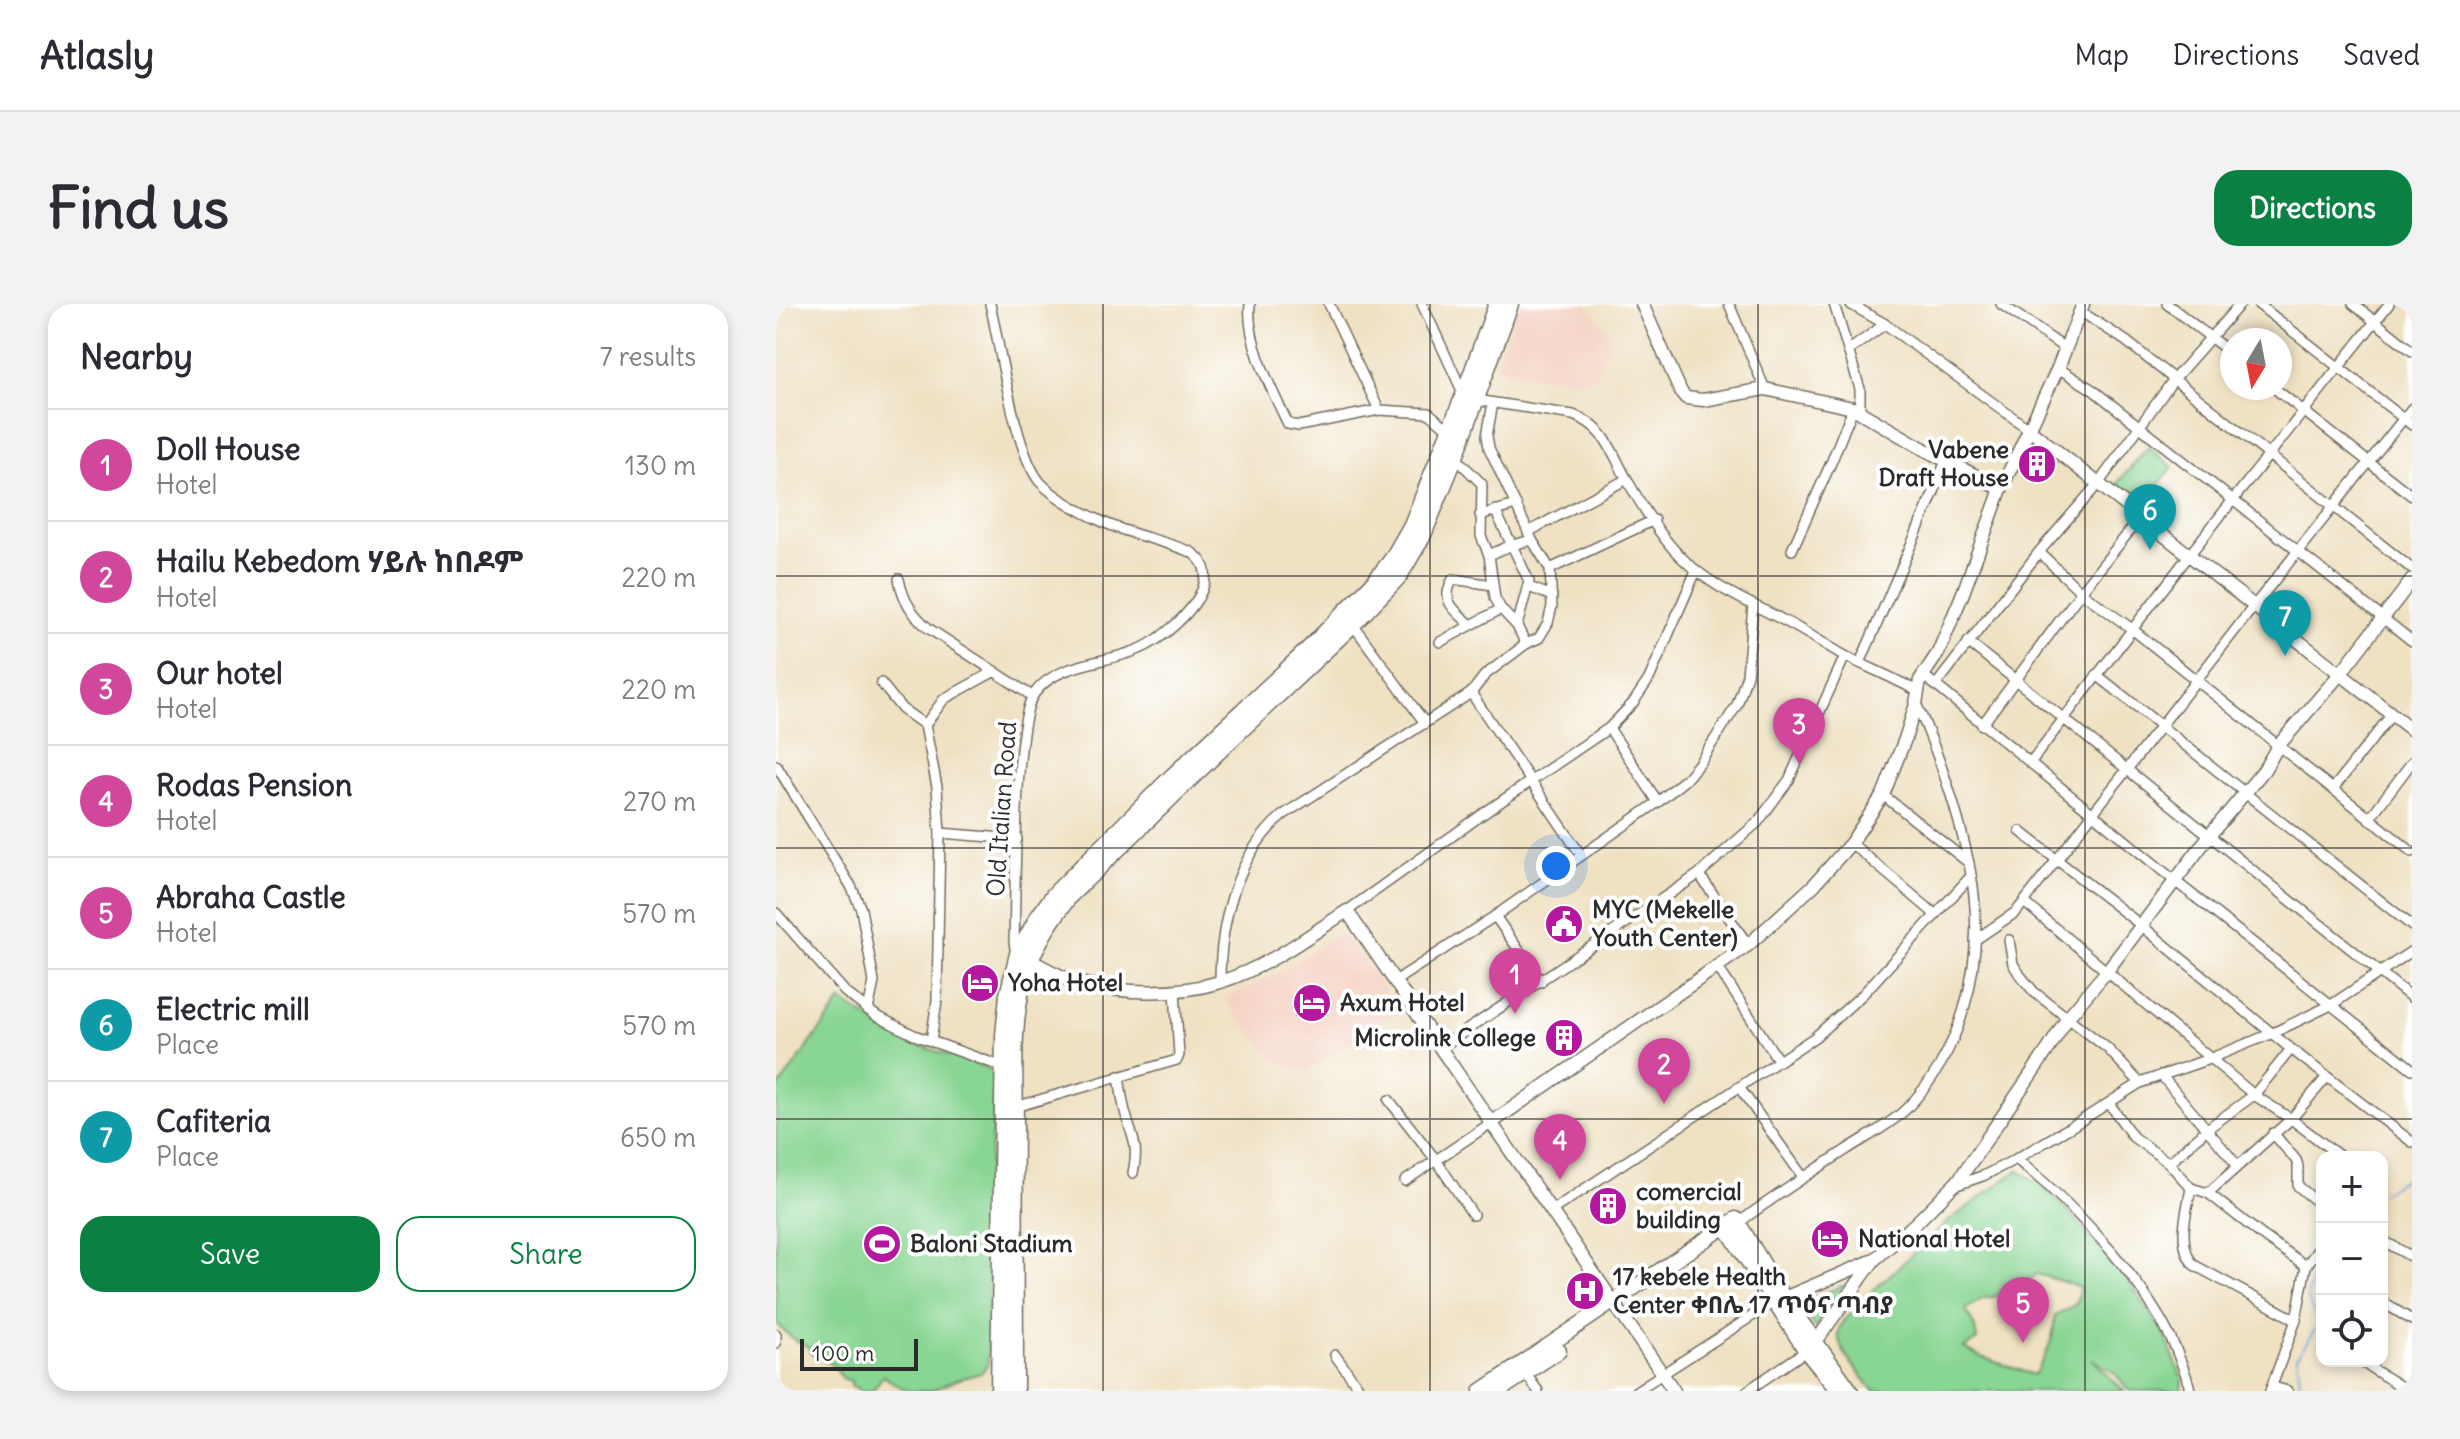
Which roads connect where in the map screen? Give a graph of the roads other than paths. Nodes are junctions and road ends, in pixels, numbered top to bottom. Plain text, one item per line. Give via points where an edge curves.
1 (990, 304) edge
2 (1250, 304) edge
3 (1329, 304) edge
4 (1422, 304) edge
5 (1497, 304) edge
6 (1510, 304) edge
7 (1642, 304) edge
8 (1729, 304) edge
9 (1834, 304) edge
10 (1850, 304) edge
11 (2001, 304) edge
12 (2167, 304) edge
13 (2240, 304) edge
14 (2258, 304) edge
15 (2353, 304) edge
16 (2389, 304) edge
17 (2081, 308) edge
18 (2375, 321) junction
19 (1885, 324) junction
20 (2210, 337) junction
21 (2220, 345) edge
22 (2066, 349) junction
23 (1848, 351) junction
24 (2412, 351) edge
25 (2338, 367) junction
26 (2058, 368) junction
27 (2174, 379) junction
28 (1765, 389) junction
29 (1478, 399) junction
30 (2289, 400) edge
31 (2412, 408) edge
32 (1379, 410) junction
33 (1856, 410) junction
34 (2304, 412) junction
35 (2408, 422) edge
36 (2141, 427) junction
37 (1449, 430) junction
38 (2030, 430) junction
39 (2269, 455) junction
40 (1455, 457) junction
41 (1946, 460) junction
42 (2369, 463) junction
43 (1503, 477) junction
44 (1627, 479) junction
45 (1482, 484) junction
46 (2098, 484) junction
47 (2001, 489) junction
48 (2412, 496) edge
49 (2233, 500) junction
50 (1516, 505) junction
51 (2334, 506) junction
52 (1495, 510) junction
53 (1480, 515) junction
54 (2141, 517) junction
55 (1654, 520) junction
56 (1530, 536) junction
57 (1512, 545) junction
58 (1792, 550) dead end
59 (2039, 552) junction
60 (2297, 552) junction
61 (2190, 554) junction
62 (1489, 555) junction
63 (1550, 569) junction
64 (2412, 569) edge
65 (1696, 571) junction
66 (899, 579) dead end
67 (2412, 580) edge
68 (1493, 585) junction
69 (1529, 587) junction
70 (2081, 592) junction
71 (1552, 596) junction
72 (1753, 605) junction
73 (2254, 606) junction
74 (1501, 609) junction
75 (2382, 618) junction
76 (1348, 619) junction
77 (1470, 624) junction
78 (1517, 626) junction
79 (2132, 629) junction
80 (2412, 641) edge
81 (1440, 642) dead end
82 (1968, 642) junction
83 (1526, 644) junction
84 (1845, 656) junction
85 (1860, 663) junction
86 (995, 671) junction
87 (2340, 674) junction
88 (1923, 675) junction
89 (2097, 675) junction
90 (2196, 680) junction
91 (2016, 681) junction
92 (881, 683) dead end
93 (1936, 685) junction
94 (1471, 693) junction
95 (1032, 696) junction
96 (1916, 698) junction
97 (2392, 714) junction
98 (2063, 719) junction
99 (1425, 723) junction
100 (925, 725) junction
101 (1982, 725) junction
102 (2162, 725) junction
103 (1609, 728) junction
104 (2412, 730) edge
105 (2278, 746) junction
106 (2412, 762) edge
107 (2030, 763) junction
108 (776, 765) edge
109 (2126, 771) junction
110 (1530, 781) junction
111 (2333, 789) junction
112 (2244, 793) junction
113 (1883, 795) junction
114 (1658, 802) junction
115 (2092, 814) junction
116 (2369, 819) junction
117 (2020, 831) dead end
118 (940, 833) junction
119 (2412, 835) edge
120 (2209, 836) junction
121 (1017, 839) junction
122 (1851, 843) junction
123 (2408, 849) edge
124 (1581, 855) junction
125 (2056, 861) junction
126 (1969, 863) junction
127 (1699, 874) junction
128 (1971, 876) junction
129 (2175, 881) junction
130 (2024, 902) junction
131 (1347, 911) junction
132 (776, 913) edge
133 (1936, 915) junction
134 (1495, 916) junction
135 (2142, 926) junction
136 (2412, 926) edge
137 (1975, 940) junction
138 (2009, 940) dead end
139 (1748, 945) junction
140 (2412, 951) edge
141 (1024, 957) junction
142 (1717, 966) junction
143 (2107, 971) junction
144 (2380, 973) junction
145 (1395, 981) junction
146 (1220, 982) junction
147 (1541, 982) junction
148 (1175, 990) junction
149 (2412, 998) edge
150 (2331, 1005) junction
151 (868, 1010) junction
152 (2068, 1017) junction
153 (2273, 1033) junction
154 (931, 1041) junction
155 (1440, 1048) junction
156 (2291, 1049) junction
157 (2209, 1059) junction
158 (1778, 1060) junction
159 (1003, 1067) junction
160 (2412, 1069) edge
161 (2161, 1075) junction
162 (1119, 1076) junction
163 (2327, 1077) junction
164 (2140, 1083) junction
165 (1739, 1087) junction
166 (2254, 1095) junction
167 (1389, 1100) dead end
168 (2109, 1103) junction
169 (1015, 1107) junction
170 (2291, 1119) junction
171 (1491, 1123) junction
172 (2207, 1129) junction
173 (2273, 1133) junction
174 (2412, 1142) edge
175 (2333, 1151) edge
176 (2016, 1159) junction
177 (1436, 1160) junction
178 (2169, 1163) junction
179 (2237, 1165) junction
180 (1133, 1173) dead end
181 (1803, 1177) junction
182 (1405, 1181) dead end
183 (1954, 1186) junction
184 (2191, 1188) junction
185 (2208, 1193) junction
186 (2316, 1201) edge
187 (1551, 1211) junction
188 (1473, 1215) dead end
189 (1735, 1224) junction
190 (2388, 1243) edge
191 (2316, 1252) edge
192 (2412, 1257) edge
193 (1874, 1260) junction
194 (2309, 1262) junction
195 (2316, 1264) edge
196 (1779, 1300) junction
197 (1615, 1305) junction
198 (2388, 1306) edge
199 (2296, 1320) junction
200 (2412, 1320) edge
201 (776, 1334) edge
202 (776, 1343) edge
203 (1811, 1348) junction
204 (1335, 1355) dead end
205 (2370, 1367) edge
206 (1523, 1370) junction
207 (1662, 1373) junction
208 (2272, 1389) edge
209 (999, 1391) edge
210 (1015, 1391) edge
211 (1361, 1391) edge
212 (1481, 1391) edge
213 (1499, 1391) edge
214 (1538, 1391) edge
215 (1636, 1391) edge
216 (1674, 1391) edge
217 (1747, 1391) edge
218 (1838, 1391) edge
219 (1851, 1391) edge
220 (2190, 1391) edge
221 (2288, 1391) edge
222 (2408, 1391) edge

1 - 95 street, Old Italian Road via 1017,426 1041,483 1106,523 1191,552 1206,571 1199,597 1157,640 1059,674
2 - 32 street via 1250,326 1265,376 1288,424
3 - 32 street
4 - 29 street
5 - 29 main road
6 - 29 main road
7 - 28 street via 1686,398
8 - 28 street
9 - 23 street
10 - 19 street
11 - 22 street
12 - 20 street
13 - 20 street
14 - 25 street
15 - 18 street
16 - 18 street
17 - 22 street
17 - 27 street
18 - 24 street
18 - 25 street
19 - 23 street
19 - 38 street
20 - 21 street
20 - 27 street
22 - 26 street
23 - 33 street via 1860,389
25 - 34 street
25 - 35 street
26 - 36 street
26 - 38 street
27 - 36 street
27 - 39 street
28 - 33 street
29 - 37 main road
29 - 40 main road
29 - 43 street via 1489,448
29 - 44 street via 1587,420 1600,430
30 - 34 street
31 - 35 street
32 - 37 street via 1429,413
33 - 41 street
33 - 58 street
34 - 39 street
34 - 42 street
35 - 42 street
36 - 46 street
36 - 49 street
37 - 76 main road via 1412,525
38 - 46 street
38 - 47 street
39 - 49 street
39 - 51 street
40 - 45 street
40 - 76 main road via 1407,564 1390,586
41 - 47 street
41 - 85 street
42 - 48 street
42 - 51 street
43 - 45 street
43 - 50 street
44 - 55 street
44 - 56 street
45 - 53 street
46 - 54 street
46 - 59 street
47 - 88 street via 1938,653
49 - 60 street
49 - 61 street
50 - 52 street
50 - 56 street
51 - 60 street
51 - 64 street
52 - 53 street
52 - 57 street
53 - 62 street
54 - 61 street
54 - 70 street
55 - 63 street
55 - 65 street
56 - 57 street
56 - 63 street
57 - 62 street
57 - 69 street
59 - 70 street
59 - 82 street
60 - 73 street
60 - 75 street
61 - 73 street
61 - 79 street
62 - 68 street
63 - 71 street
65 - 72 street
65 - 103 street via 1649,679
66 - 86 street via 917,619
67 - 75 street
68 - 74 street
68 - 77 street via 1453,579 1450,584 1450,608
69 - 71 street
69 - 78 street
70 - 79 street
70 - 91 street
71 - 83 street via 1545,631
72 - 84 street
72 - 114 street via 1747,675 1737,705 1700,762
73 - 87 street
73 - 90 street
74 - 77 street
74 - 78 street
75 - 80 street
75 - 87 street
76 - 99 street
76 - 141 main road via 1070,895
77 - 81 street
78 - 83 street
79 - 89 street
79 - 90 street
82 - 91 street
82 - 93 street
83 - 94 street via 1485,675
84 - 85 street
84 - 127 street via 1789,780 1758,822
85 - 96 street
86 - 95 street
86 - 100 street via 944,699
87 - 97 street
87 - 105 street
88 - 93 street
88 - 96 street
89 - 98 street
89 - 102 street
90 - 102 street
90 - 105 street
91 - 98 street
91 - 101 street
92 - 100 street via 902,709
93 - 101 street
94 - 99 street
94 - 110 street
95 - 121 street, Old Italian Road via 1021,749
96 - 113 street
96 - 126 street
97 - 104 street
97 - 111 street
98 - 107 street
98 - 109 street
99 - 146 street via 1272,825 1241,873 1221,941
100 - 118 street
101 - 107 street
102 - 109 street
102 - 112 street
103 - 110 street
103 - 114 street
105 - 111 street
105 - 112 street
106 - 116 street
107 - 115 street
108 - 151 street via 861,909 874,982
109 - 115 street
109 - 120 street
110 - 124 street
110 - 131 street
111 - 116 street
112 - 120 street
112 - 136 street
113 - 122 street
113 - 126 street
114 - 124 street
115 - 125 street
115 - 129 street
116 - 123 street
117 - 125 street
118 - 121 street
118 - 154 street via 937,1000
119 - 123 street
120 - 129 street
120 - 144 street
121 - 141 street, Old Italian Road via 1014,941
122 - 133 street
122 - 139 street
124 - 134 street
125 - 130 street
125 - 135 street
126 - 128 street
127 - 139 street
127 - 147 street
128 - 133 street
128 - 137 street
129 - 135 street
129 - 150 street
130 - 137 street
130 - 143 street
131 - 145 street
131 - 146 street via 1270,960
132 - 151 street via 845,992
133 - 158 street via 1863,994 1815,1037
134 - 145 street
134 - 147 street
135 - 143 street
135 - 153 street
137 - 181 street via 1970,988 1940,1067 1906,1110
138 - 152 street via 2020,975
139 - 142 street
140 - 144 street
141 - 148 street via 1080,983
141 - 159 main road via 1005,1020
141 - 169 main road
142 - 158 street
142 - 171 street
143 - 152 street
143 - 157 street
144 - 149 street
144 - 150 street
145 - 155 street
146 - 148 street
147 - 155 street
148 - 162 street via 1178,1058
150 - 153 street
150 - 160 street
151 - 154 street
152 - 164 street
152 - 183 street
153 - 156 street
153 - 157 street
154 - 159 street
155 - 171 street
156 - 163 street
156 - 166 street
157 - 161 street
157 - 166 street
158 - 165 street
159 - 209 main road
161 - 164 street
161 - 172 street
162 - 169 street
162 - 180 street via 1136,1141
163 - 170 street
163 - 174 street
164 - 168 street
165 - 181 street
165 - 187 street
166 - 170 street
166 - 172 street
167 - 177 street
168 - 176 street
168 - 178 street via 2133,1137
169 - 210 main road
170 - 173 street
170 - 175 street
171 - 177 street
171 - 187 street
172 - 178 street
172 - 179 street
173 - 179 street
173 - 186 street via 2296,1160 2298,1186
176 - 183 street
176 - 220 street via 2058,1194 2125,1268 2164,1323
177 - 182 street
177 - 188 street
178 - 184 street
179 - 185 street
181 - 189 street
183 - 193 street
184 - 185 street
184 - 199 street via 2185,1223 2189,1260
185 - 194 street via 2263,1236
187 - 197 street
189 - 196 main road
189 - 197 main road
190 - 192 street
191 - 194 street
193 - 196 street
193 - 203 street
194 - 195 street
194 - 199 street
196 - 203 main road
196 - 207 street
197 - 206 main road
197 - 207 street
198 - 200 street
199 - 208 street
201 - 202 street
203 - 217 street
203 - 218 main road
203 - 219 main road
204 - 211 street
205 - 222 street
206 - 212 main road
206 - 213 main road
206 - 214 street
207 - 215 street
207 - 216 street
208 - 221 street

